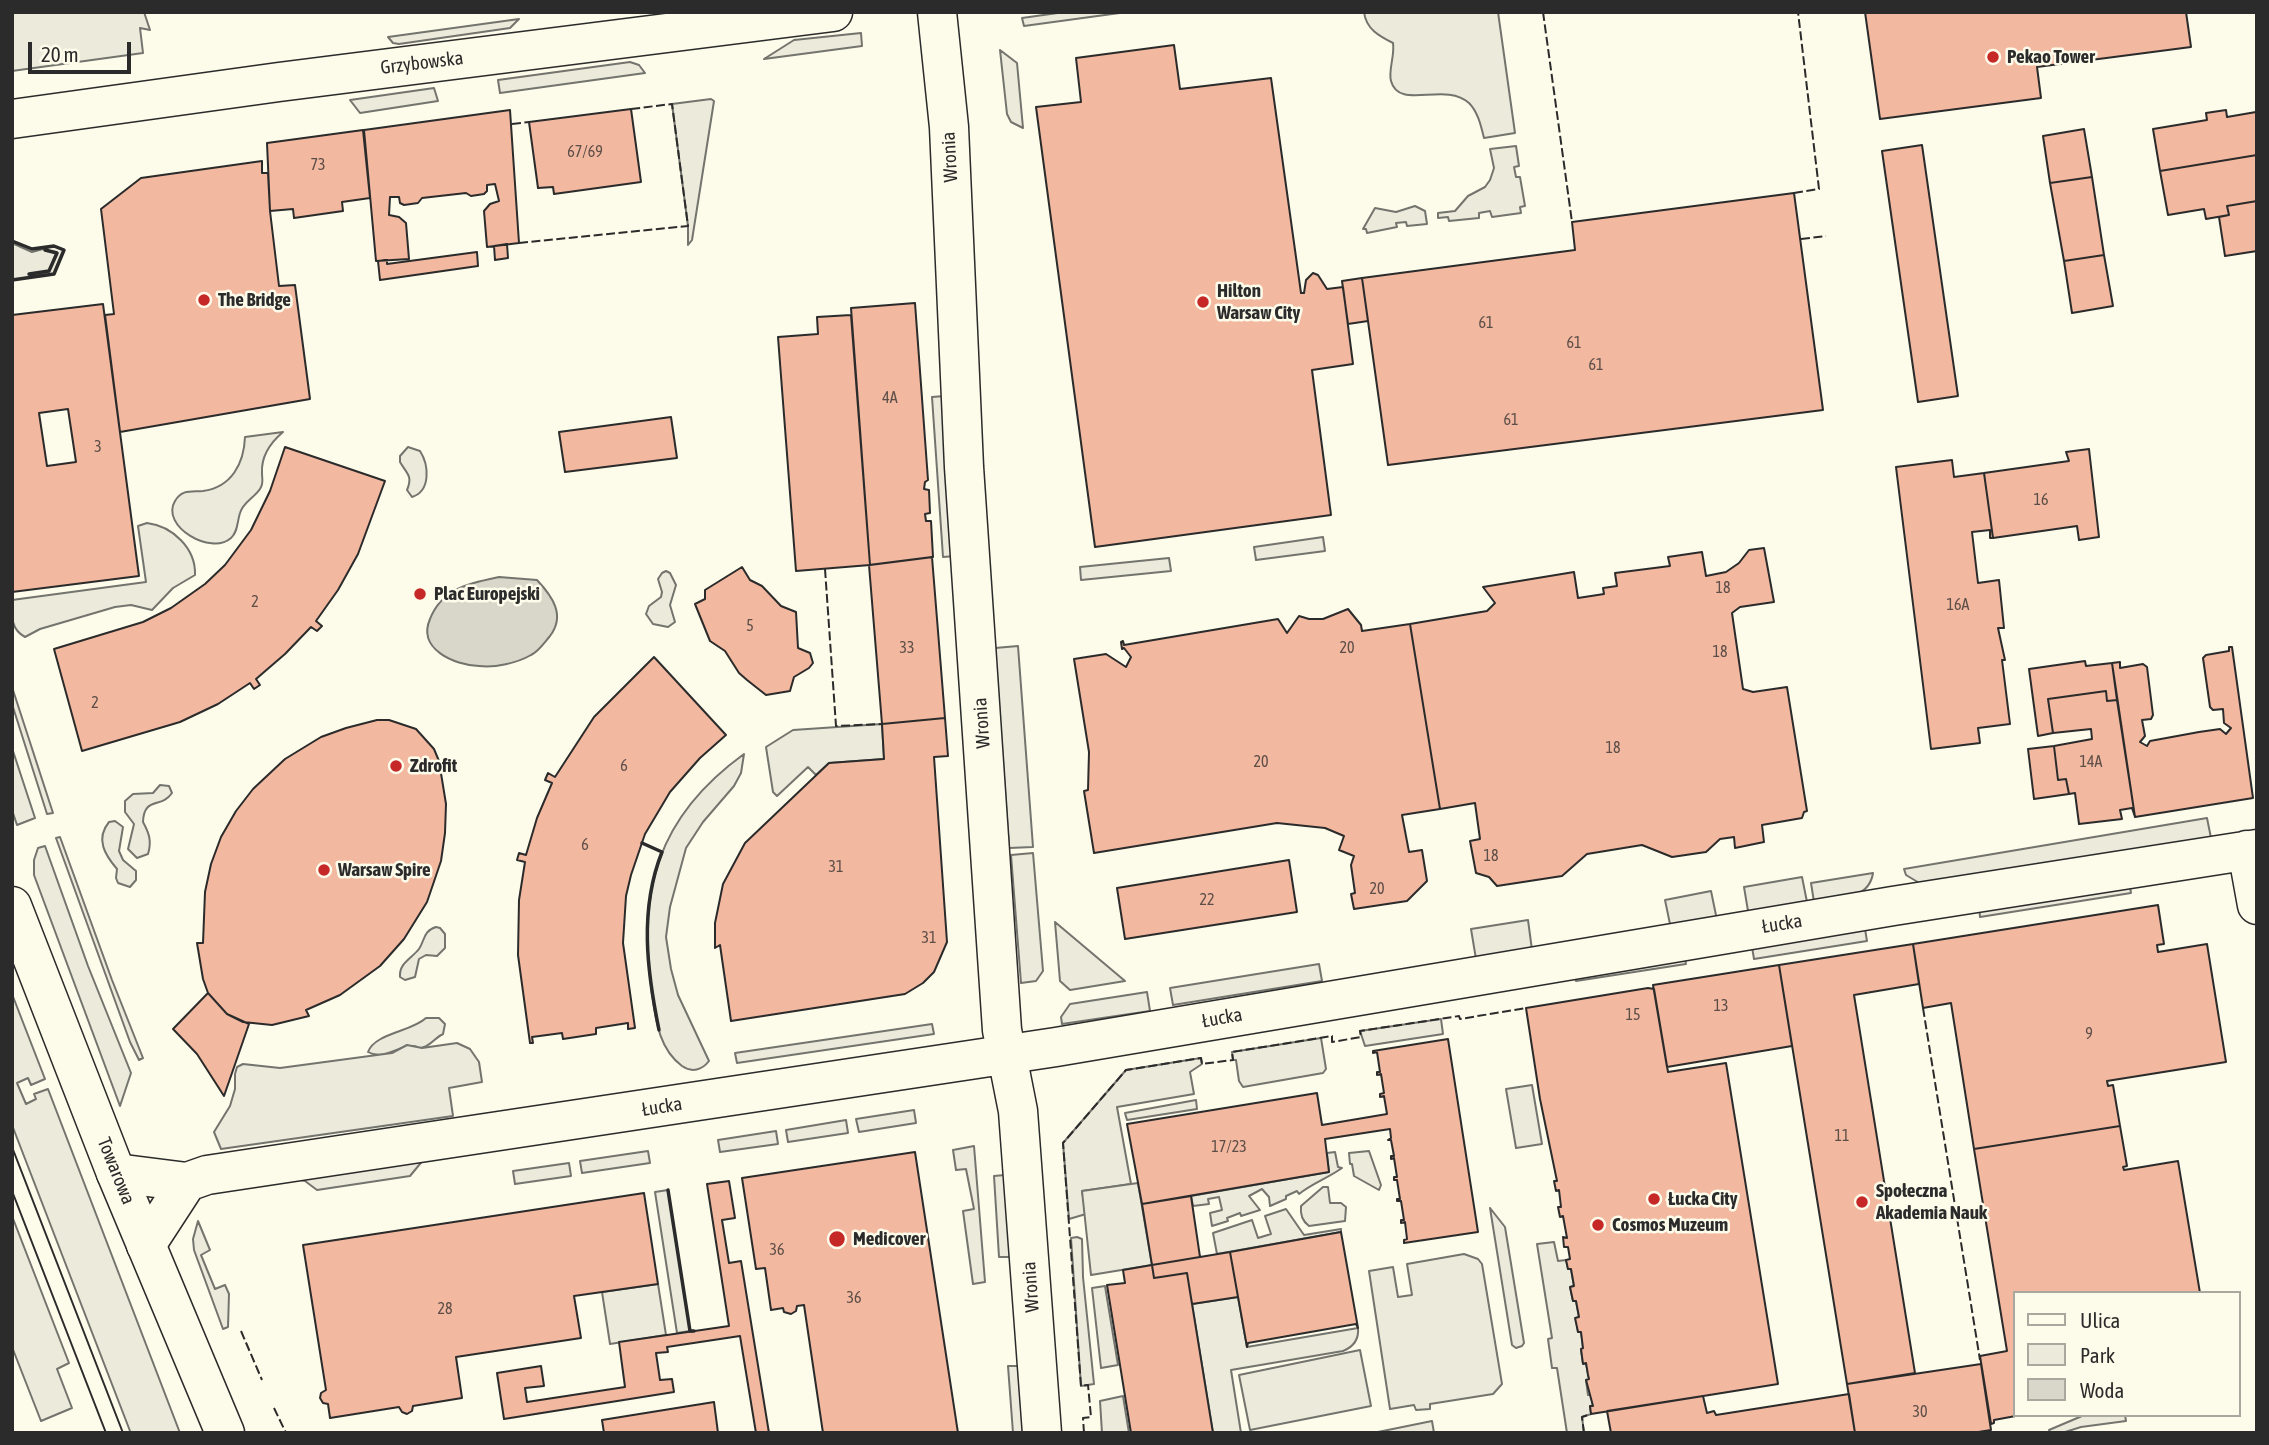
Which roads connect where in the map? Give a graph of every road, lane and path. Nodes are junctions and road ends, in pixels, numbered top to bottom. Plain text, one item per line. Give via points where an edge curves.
1 (833, 12) edge
2 (937, 12) edge
3 (12, 120) edge
4 (2252, 850) edge
5 (2257, 905) edge
6 (12, 906) edge
7 (1008, 1054) junction
8 (116, 1173) junction
9 (187, 1182) junction
10 (146, 1245) junction
11 (225, 1433) edge
12 (1042, 1433) edge

1 - 3 street, Grzybowska
2 - 7 street, Wronia via 949,127 964,467 1002,1030
4 - 5 street
4 - 7 street, Łucka
6 - 8 street, Towarowa
7 - 9 street, Łucka via 207,1175
7 - 12 street, Wronia via 1018,1111
8 - 9 street, Łucka
8 - 10 street, Towarowa
9 - 10 street
10 - 11 street, Towarowa

